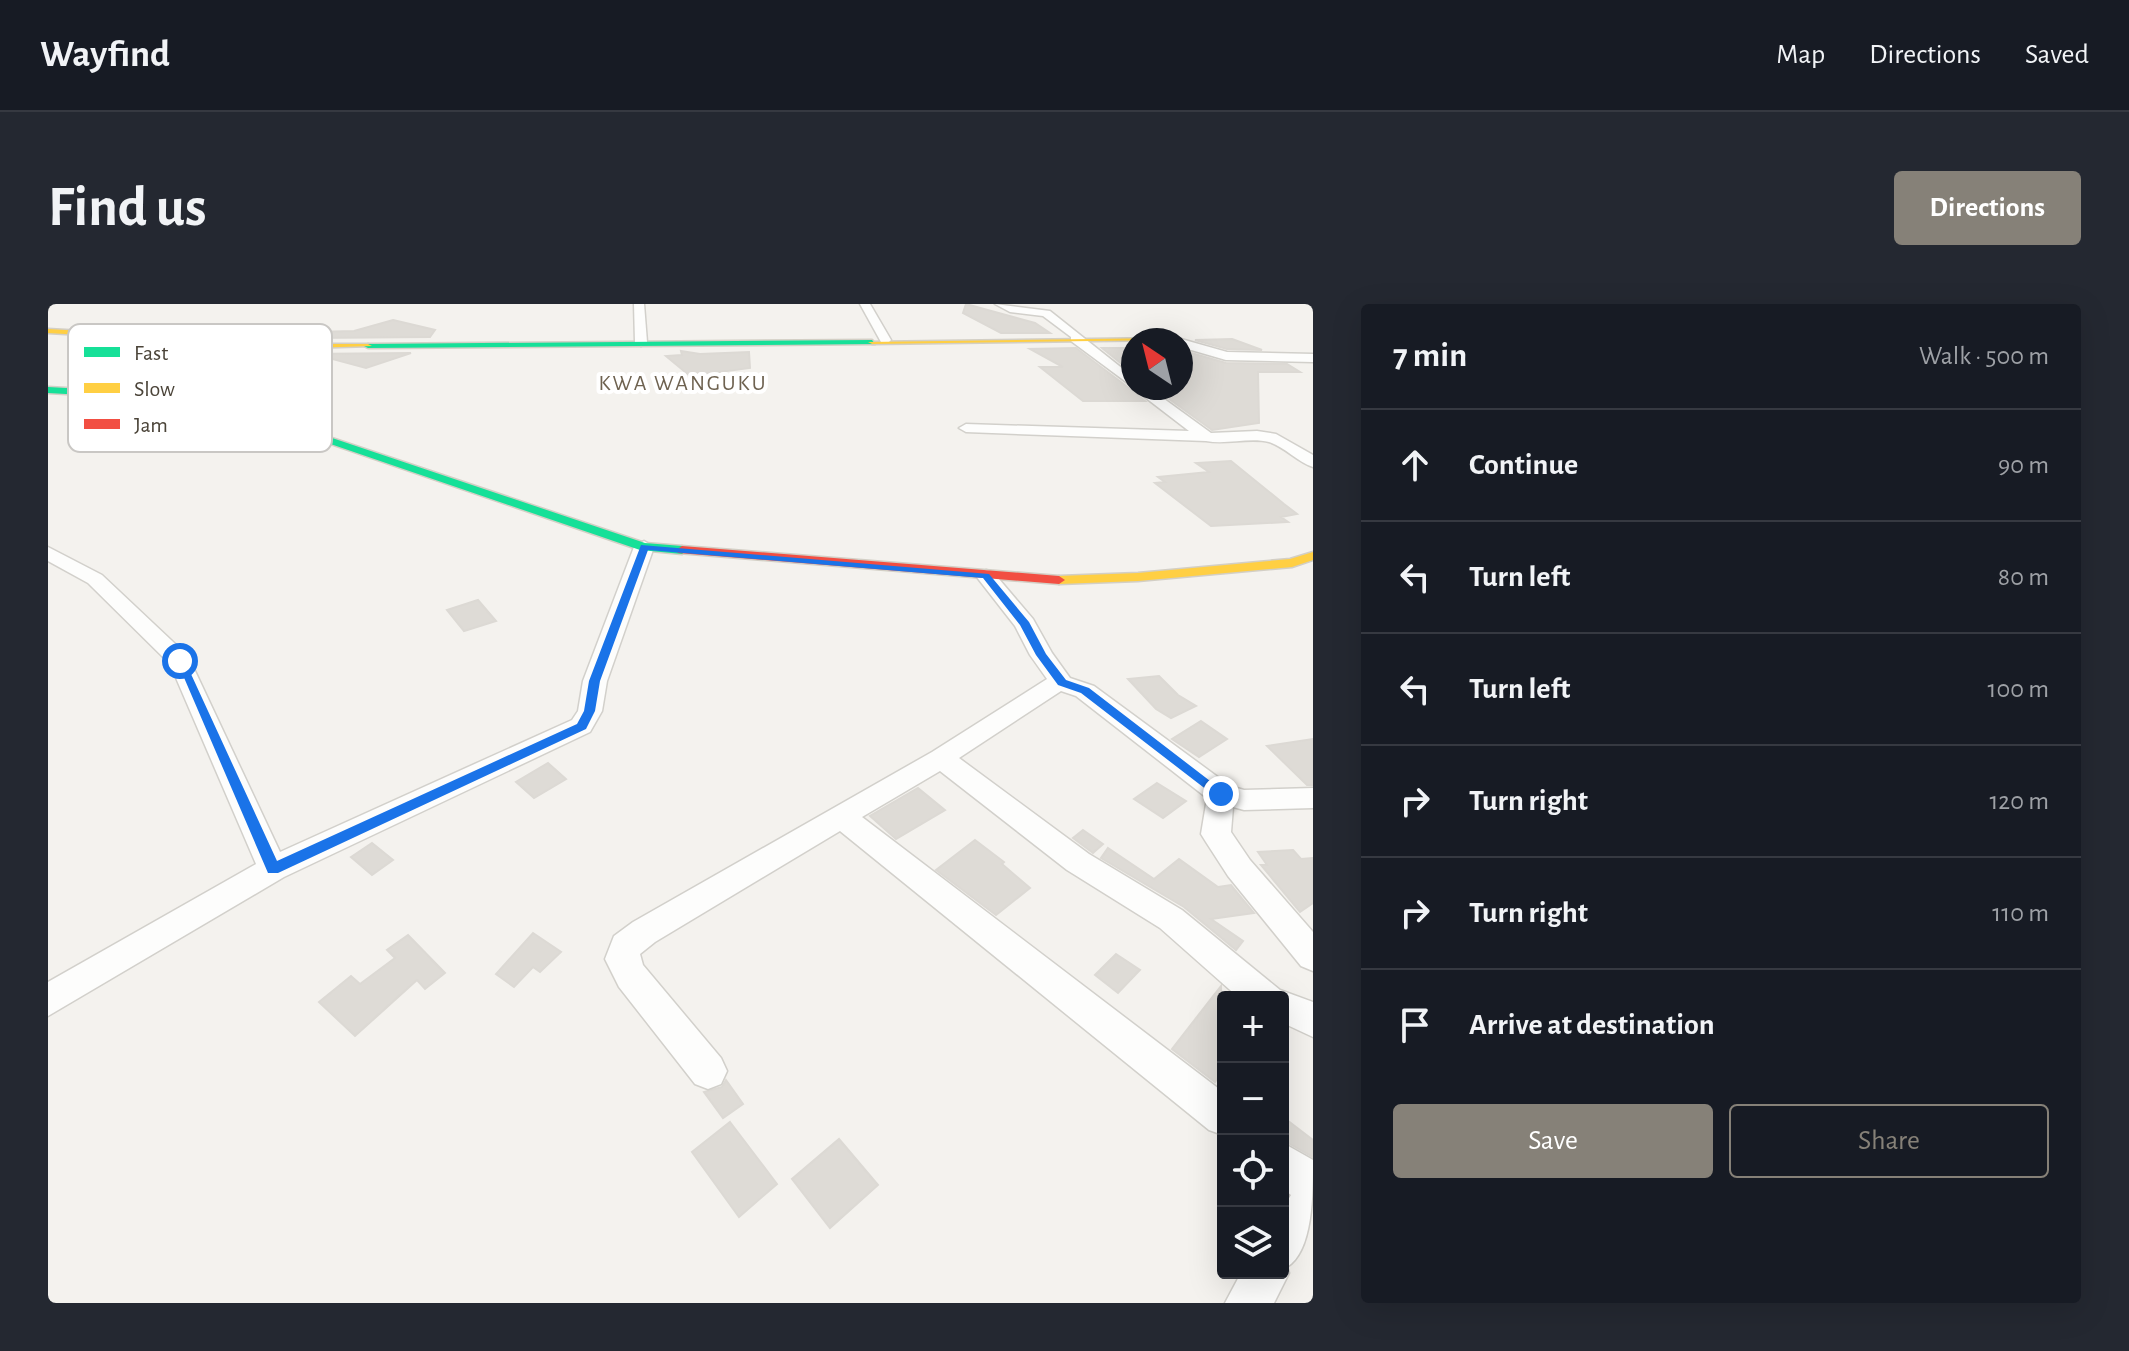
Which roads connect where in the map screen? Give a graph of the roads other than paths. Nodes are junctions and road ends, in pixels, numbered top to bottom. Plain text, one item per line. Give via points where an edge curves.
1 (639, 304) edge
2 (865, 304) edge
3 (1000, 304) edge
4 (48, 331) edge
5 (68, 332) edge
6 (1078, 339) junction
7 (1121, 339) edge
8 (885, 340) junction
9 (641, 342) junction
10 (332, 346) edge
11 (1193, 346) edge
12 (1313, 358) edge
13 (1121, 373) edge
14 (48, 390) edge
15 (68, 391) edge
16 (1156, 400) edge
17 (966, 428) dead end
18 (1206, 436) junction
19 (332, 441) edge
20 (1313, 462) edge
21 (644, 547) junction
22 (48, 553) edge
23 (1313, 556) edge
24 (986, 576) junction
25 (1062, 683) junction
26 (941, 758) junction
27 (1221, 794) junction
28 (1313, 798) edge
29 (839, 815) junction
30 (273, 869) junction
31 (1313, 956) edge
32 (1259, 991) edge
33 (48, 1000) edge
34 (1289, 1008) edge
35 (1313, 1020) edge
36 (708, 1071) dead end
37 (1217, 1111) edge
38 (1289, 1168) edge
39 (1313, 1186) edge
40 (1313, 1199) edge
41 (1289, 1237) edge
42 (1263, 1279) edge
43 (1248, 1303) edge

1 - 9 street
2 - 8 street
3 - 6 street via 1043,312
4 - 5 street
6 - 7 street
6 - 8 street
6 - 13 street
8 - 9 street
9 - 10 street
11 - 12 street via 1226,356
14 - 15 street
16 - 18 street
17 - 18 street
18 - 20 street via 1276,439
19 - 21 street
21 - 24 street
21 - 30 street via 581,726
22 - 30 street via 95,579 180,661
23 - 24 street via 1292,563 1138,577
24 - 25 street via 1025,624
25 - 26 street via 1046,688
25 - 27 street via 1085,691
26 - 29 street
26 - 32 street via 1078,862 1171,919
27 - 28 street via 1244,800
27 - 31 street via 1216,834
29 - 36 street via 626,946 622,959 631,976
29 - 37 street
30 - 33 street
34 - 35 street
38 - 39 street
40 - 41 street
42 - 43 street

